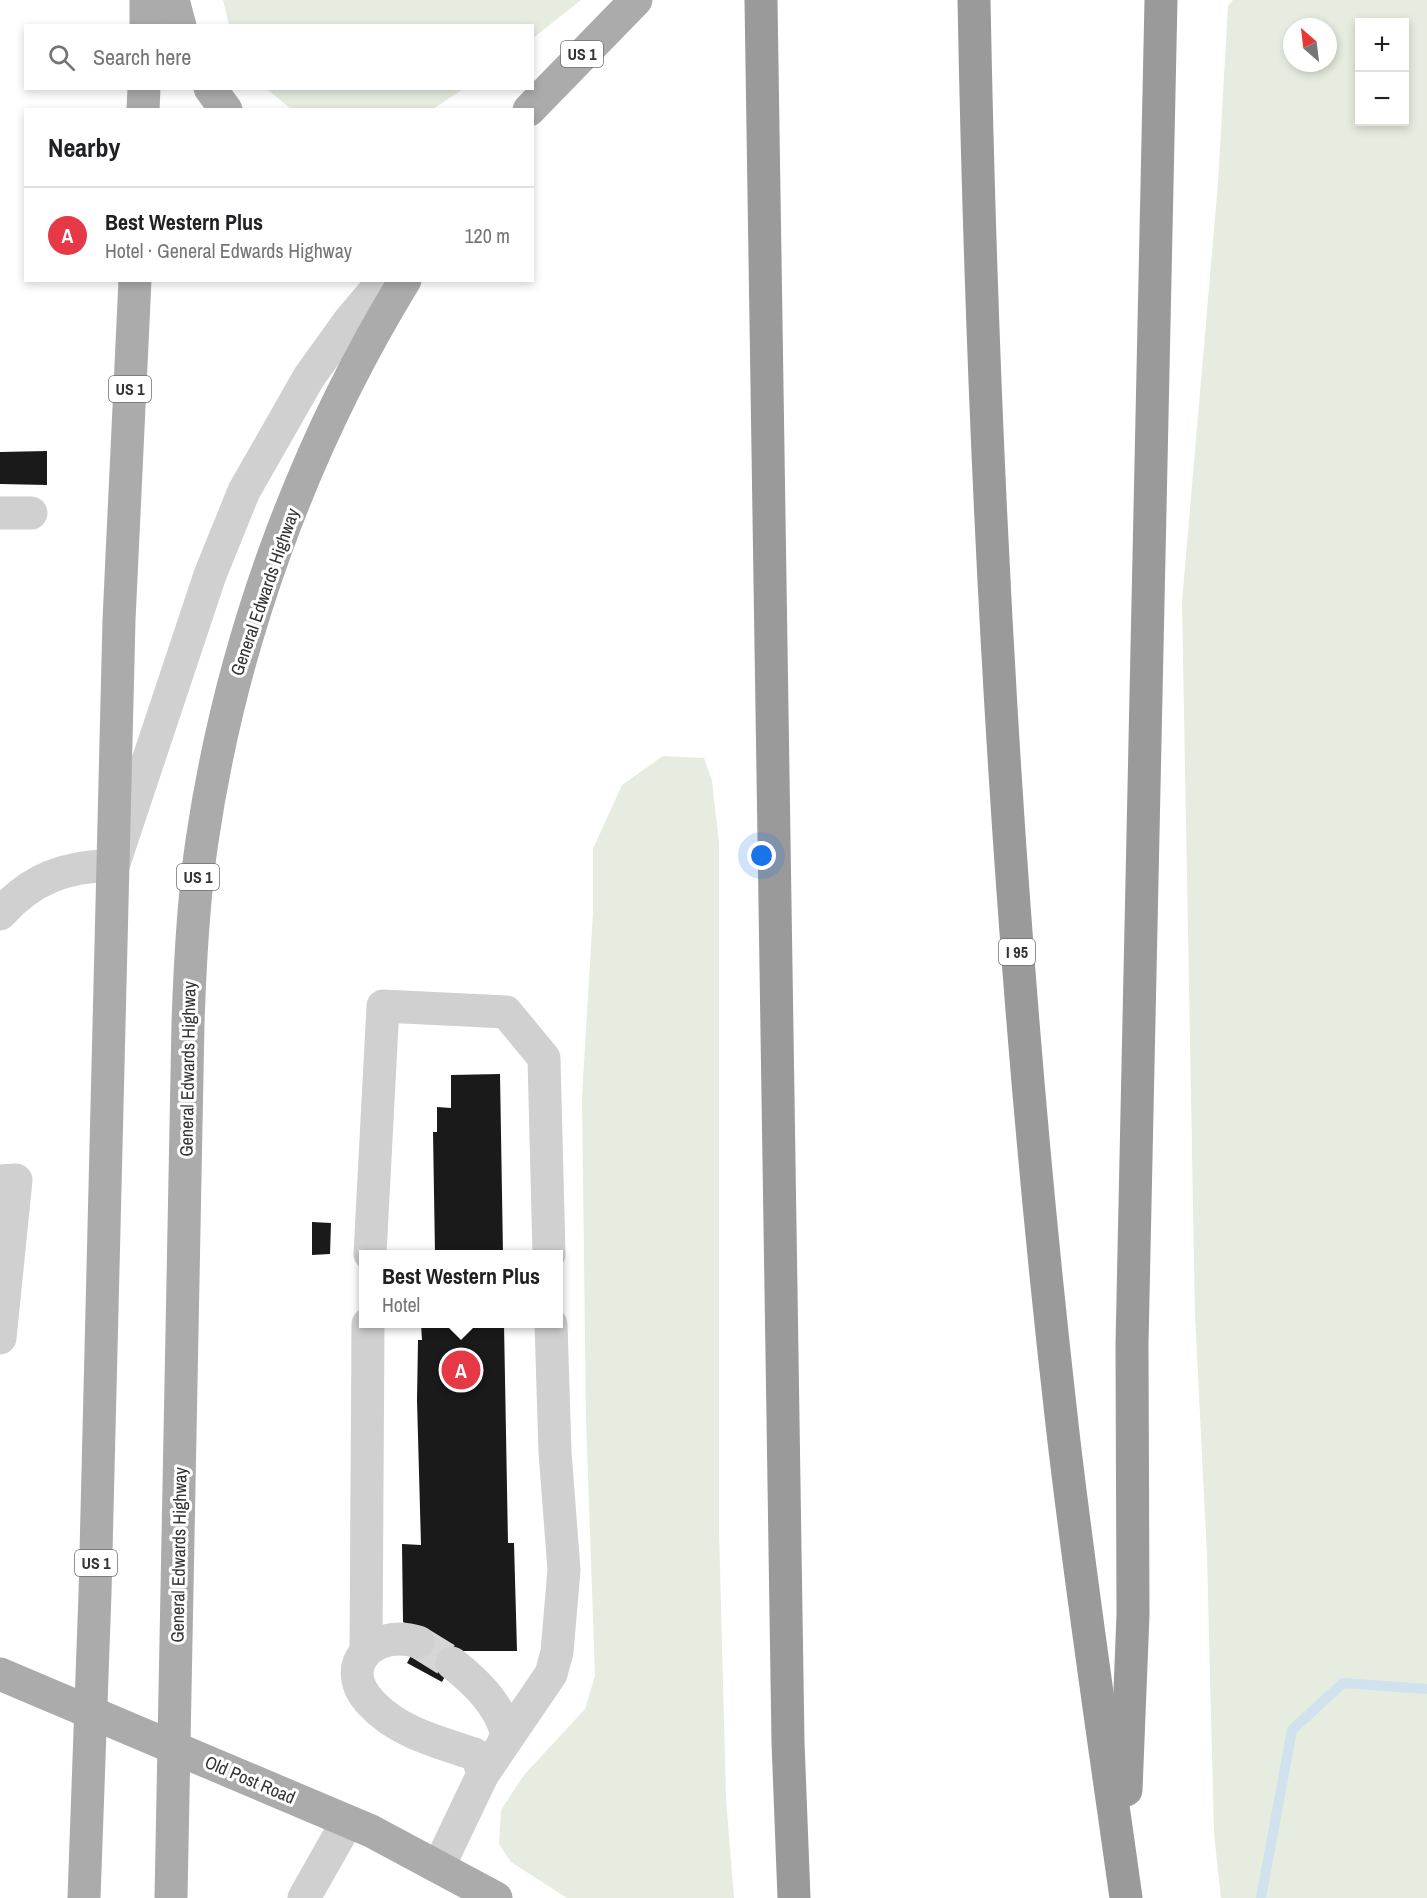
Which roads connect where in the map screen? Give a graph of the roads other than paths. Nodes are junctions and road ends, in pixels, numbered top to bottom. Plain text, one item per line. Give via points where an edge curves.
1 (146, 0) edge
2 (173, 0) edge
3 (636, 0) edge
4 (761, 0) edge
5 (974, 0) edge
6 (1161, 0) edge
7 (146, 24) edge
8 (179, 24) edge
9 (144, 90) edge
10 (211, 90) edge
11 (531, 105) edge
12 (143, 108) edge
13 (225, 108) edge
14 (135, 282) edge
15 (382, 282) edge
16 (404, 282) edge
17 (113, 866) junction
18 (0, 914) edge
19 (0, 1181) edge
20 (370, 1250) edge
21 (549, 1250) edge
22 (368, 1328) edge
23 (551, 1328) edge
24 (0, 1338) edge
25 (418, 1642) tunnel mouth
26 (366, 1651) junction
27 (452, 1663) tunnel mouth
28 (0, 1674) edge
29 (90, 1712) junction
30 (504, 1741) junction
31 (175, 1749) junction
32 (483, 1774) junction
33 (347, 1822) junction
34 (438, 1866) junction
35 (1125, 1885) edge
36 (84, 1898) edge
37 (171, 1898) edge
38 (304, 1898) edge
39 (496, 1898) edge
40 (794, 1898) edge

1 - 7 main road
2 - 8 main road
3 - 11 main road, US 1
4 - 40 highway via 788,1742
5 - 35 highway, I 95 via 989,489 1022,1005 1062,1425
6 - 35 highway
9 - 12 main road
10 - 13 main road
14 - 17 main road, US 1
15 - 17 lane via 309,377 244,491 210,575
16 - 31 main road, General Edwards Highway / US 1 via 321,440 277,548 239,662 202,842 188,1023
17 - 18 lane via 88,866 57,873 22,892
17 - 29 main road, US 1
19 - 24 lane via 16,1180
20 - 21 lane via 383,1006 507,1012 544,1058
22 - 26 lane
23 - 30 lane via 564,1570 562,1628 551,1674
25 - 26 lane via 389,1640
26 - 32 lane via 359,1662 358,1675 372,1704 399,1726 474,1754
27 - 30 lane via 494,1706 505,1727
28 - 29 main road, Old Post Road
29 - 31 main road, Old Post Road
29 - 36 main road, US 1
30 - 32 lane
31 - 33 main road, Old Post Road
31 - 37 main road, General Edwards Highway / US 1
32 - 34 lane
33 - 34 main road, Old Post Road
33 - 38 lane
34 - 39 main road, Old Post Road

